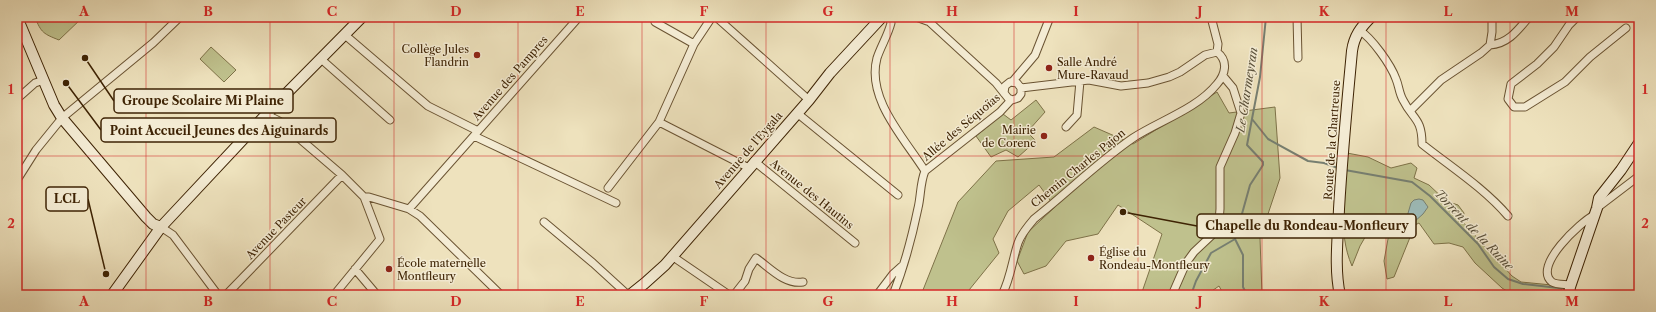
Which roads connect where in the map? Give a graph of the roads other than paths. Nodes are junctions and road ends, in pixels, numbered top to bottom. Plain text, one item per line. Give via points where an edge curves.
1 (180, 17) edge
2 (362, 17) edge
3 (579, 17) edge
4 (712, 17) edge
5 (716, 17) edge
6 (882, 17) edge
7 (889, 17) edge
8 (916, 17) edge
9 (1050, 17) edge
10 (1211, 17) edge
11 (1297, 17) edge
12 (1371, 17) edge
13 (1492, 17) edge
14 (1529, 17) edge
15 (1577, 17) edge
16 (17, 18) edge
17 (926, 19) edge
18 (655, 22) dead end
19 (1626, 28) dead end
20 (1359, 30) junction
21 (345, 35) junction
22 (694, 44) junction
23 (1490, 45) junction
24 (1217, 52) junction
25 (1298, 58) dead end
26 (321, 59) junction
27 (1223, 76) junction
28 (44, 80) junction
29 (1080, 81) junction
30 (1010, 82) junction
31 (996, 83) junction
32 (1021, 88) junction
33 (1004, 93) junction
34 (17, 99) edge
35 (808, 100) junction
36 (1011, 100) junction
37 (276, 105) junction
38 (1410, 110) junction
39 (797, 112) junction
40 (62, 118) junction
41 (264, 118) junction
42 (390, 120) dead end
43 (279, 121) junction
44 (659, 122) junction
45 (1066, 127) dead end
46 (476, 134) junction
47 (1639, 143) edge
48 (751, 165) junction
49 (925, 171) junction
50 (342, 175) junction
51 (1639, 176) edge
52 (17, 180) edge
53 (608, 188) dead end
54 (898, 195) dead end
55 (364, 197) junction
56 (375, 199) junction
57 (616, 203) dead end
58 (367, 207) junction
59 (409, 209) junction
60 (1596, 211) junction
61 (1508, 216) dead end
62 (544, 222) dead end
63 (161, 227) junction
64 (855, 244) dead end
65 (672, 256) junction
66 (903, 264) junction
67 (355, 269) junction
68 (803, 282) dead end
69 (1570, 290) edge
70 (112, 295) edge
71 (218, 295) edge
72 (226, 295) edge
73 (334, 295) edge
74 (377, 295) edge
75 (501, 295) edge
76 (629, 295) edge
77 (729, 295) edge
78 (734, 295) edge
79 (877, 295) edge
80 (893, 295) edge
81 (1002, 295) edge
82 (1172, 295) edge
83 (1340, 295) edge

1 - 40 street via 153,43
2 - 21 street
3 - 46 street, Avenue des Pampres
4 - 22 street
5 - 35 street
6 - 35 street, Avenue de l'Eygala via 830,72
7 - 49 street via 891,23 877,58 877,87 883,108
8 - 17 street
9 - 30 street via 1035,55
10 - 24 street via 1218,44
11 - 25 street
12 - 20 street, Route de la Chartreuse
13 - 23 street
14 - 23 street via 1509,38 1499,45
15 - 19 street via 1554,48 1511,84 1508,99 1514,107 1525,107 1566,82 1590,57
16 - 28 street
17 - 31 street
18 - 22 street
20 - 38 street via 1370,38 1384,59 1396,79 1403,101
20 - 83 street, Route de la Chartreuse via 1352,51 1340,184 1337,255
21 - 26 street
21 - 46 street via 428,106
22 - 44 street
23 - 38 street via 1441,80
24 - 27 street via 1224,63
24 - 29 street via 1205,55 1169,77 1148,83 1121,86 1089,80
26 - 37 street
26 - 42 street
27 - 81 street, Chemin Charles Pajon via 1197,101 1122,146 1034,219 1018,243 1009,282
27 - 82 street via 1233,88 1241,113 1236,133 1220,168 1219,221 1216,230 1186,263
28 - 34 street via 35,83
28 - 40 street
29 - 32 street
29 - 45 street via 1077,115
30 - 31 street
30 - 32 street via 1018,84
30 - 33 street via 1004,87
31 - 33 street
32 - 36 street via 1019,97
33 - 36 street
35 - 39 street, Avenue de l'Eygala
36 - 49 street, Allée des Séquoïas
37 - 41 street
37 - 43 street
38 - 61 street via 1420,124 1422,144 1499,205
39 - 48 street, Avenue de l'Eygala
39 - 54 street
40 - 52 street via 36,150
40 - 63 street via 146,218
41 - 43 street via 271,117
41 - 63 street
43 - 50 street
44 - 48 street, Avenue des Hautins
44 - 53 street
46 - 57 street, Avenue des Pampres
46 - 59 street, Avenue des Pampres
47 - 60 street via 1599,198
48 - 64 street, Avenue des Hautins
48 - 65 street, Avenue de l'Eygala
49 - 66 street
50 - 55 street
50 - 72 street, Avenue Pasteur
51 - 60 street
55 - 56 street
55 - 58 street
56 - 58 street
56 - 59 street
58 - 67 street via 379,236 378,242
59 - 75 street via 420,216
60 - 69 street
60 - 69 street via 1580,224 1553,254 1548,277 1554,283
62 - 76 street
63 - 70 street
63 - 71 street via 173,235
65 - 76 street, Avenue de l'Eygala
65 - 77 street
66 - 79 street
66 - 80 street
67 - 73 street
67 - 74 street
68 - 78 street via 785,280 756,258 749,268 745,281

